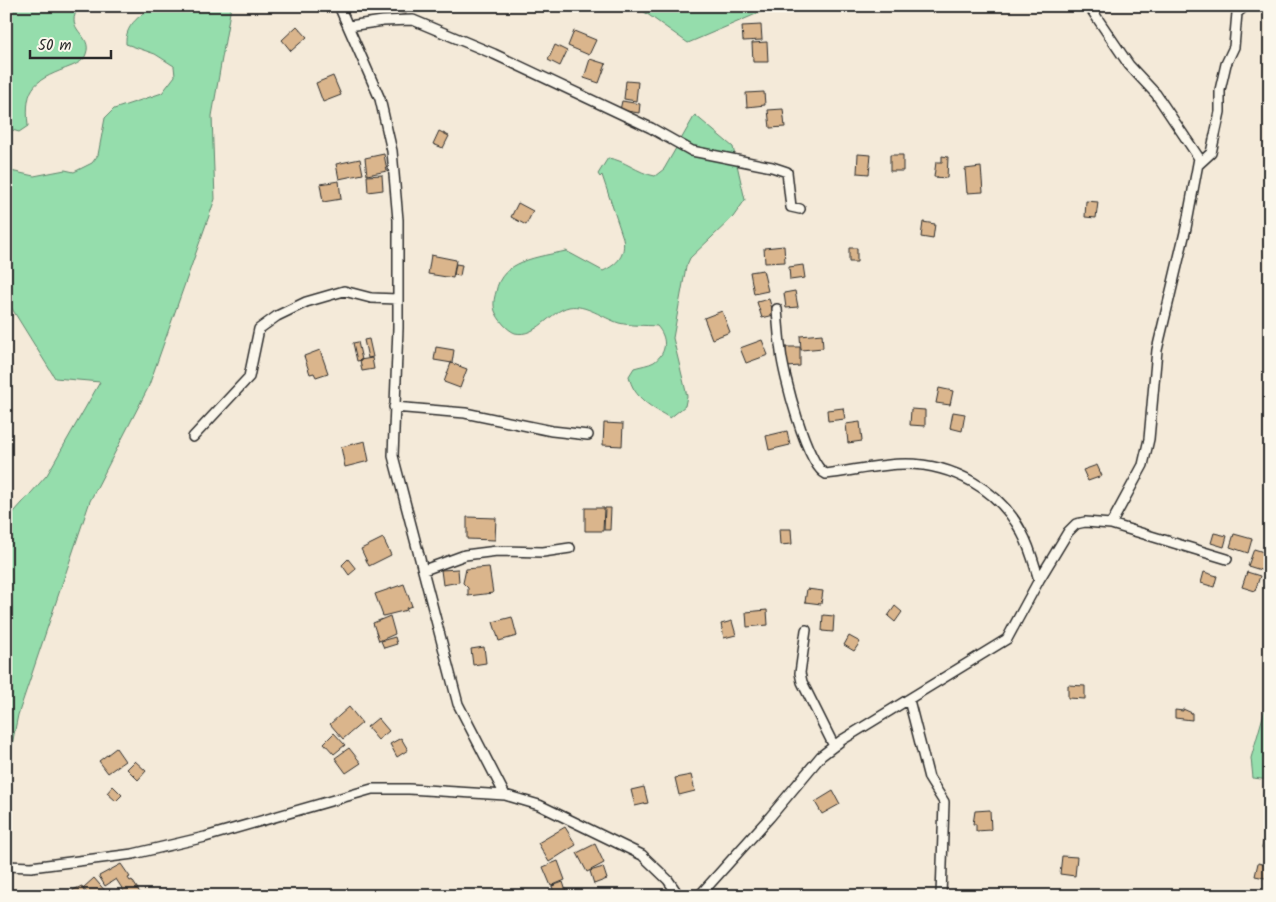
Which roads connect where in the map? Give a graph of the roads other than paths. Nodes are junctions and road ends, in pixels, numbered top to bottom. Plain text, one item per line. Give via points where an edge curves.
1 (339, 6) edge
2 (1089, 6) edge
3 (1245, 6) edge
4 (349, 26) junction
5 (1199, 164) junction
6 (800, 209) dead end
7 (398, 299) junction
8 (777, 309) dead end
9 (394, 407) junction
10 (588, 435) dead end
11 (193, 437) dead end
12 (1111, 524) junction
13 (570, 548) dead end
14 (1227, 559) dead end
15 (424, 570) junction
16 (1039, 580) junction
17 (806, 630) dead end
18 (909, 700) junction
19 (834, 746) junction
20 (505, 796) junction
21 (6, 866) edge
22 (678, 896) edge
23 (699, 896) edge
24 (941, 896) edge

1 - 4 street
2 - 5 street via 1129,66 1156,94 1193,147
3 - 5 street via 1237,13 1234,47 1220,90 1220,112 1211,153
4 - 6 street via 413,20 494,54 651,128 692,152 787,172 791,208
4 - 7 street via 380,99 392,151 398,220
5 - 12 street via 1157,350 1149,439 1143,465
7 - 9 street
7 - 11 street via 370,298 344,291 306,302 277,316 259,329 249,378
8 - 16 street via 781,354 802,435 817,469 826,474 905,464 942,468 968,478 987,490 1010,514 1022,533
9 - 10 street via 465,413
9 - 15 street via 392,456
12 - 14 street
12 - 16 street via 1076,524
13 - 15 street via 465,555
15 - 20 street via 458,704
16 - 18 street via 1008,639
17 - 19 street via 800,672 802,682
18 - 19 street
18 - 24 street via 929,778 944,802
19 - 23 street via 821,756
20 - 21 street via 372,789 133,854 31,867
20 - 22 street via 539,806 642,855 668,880

